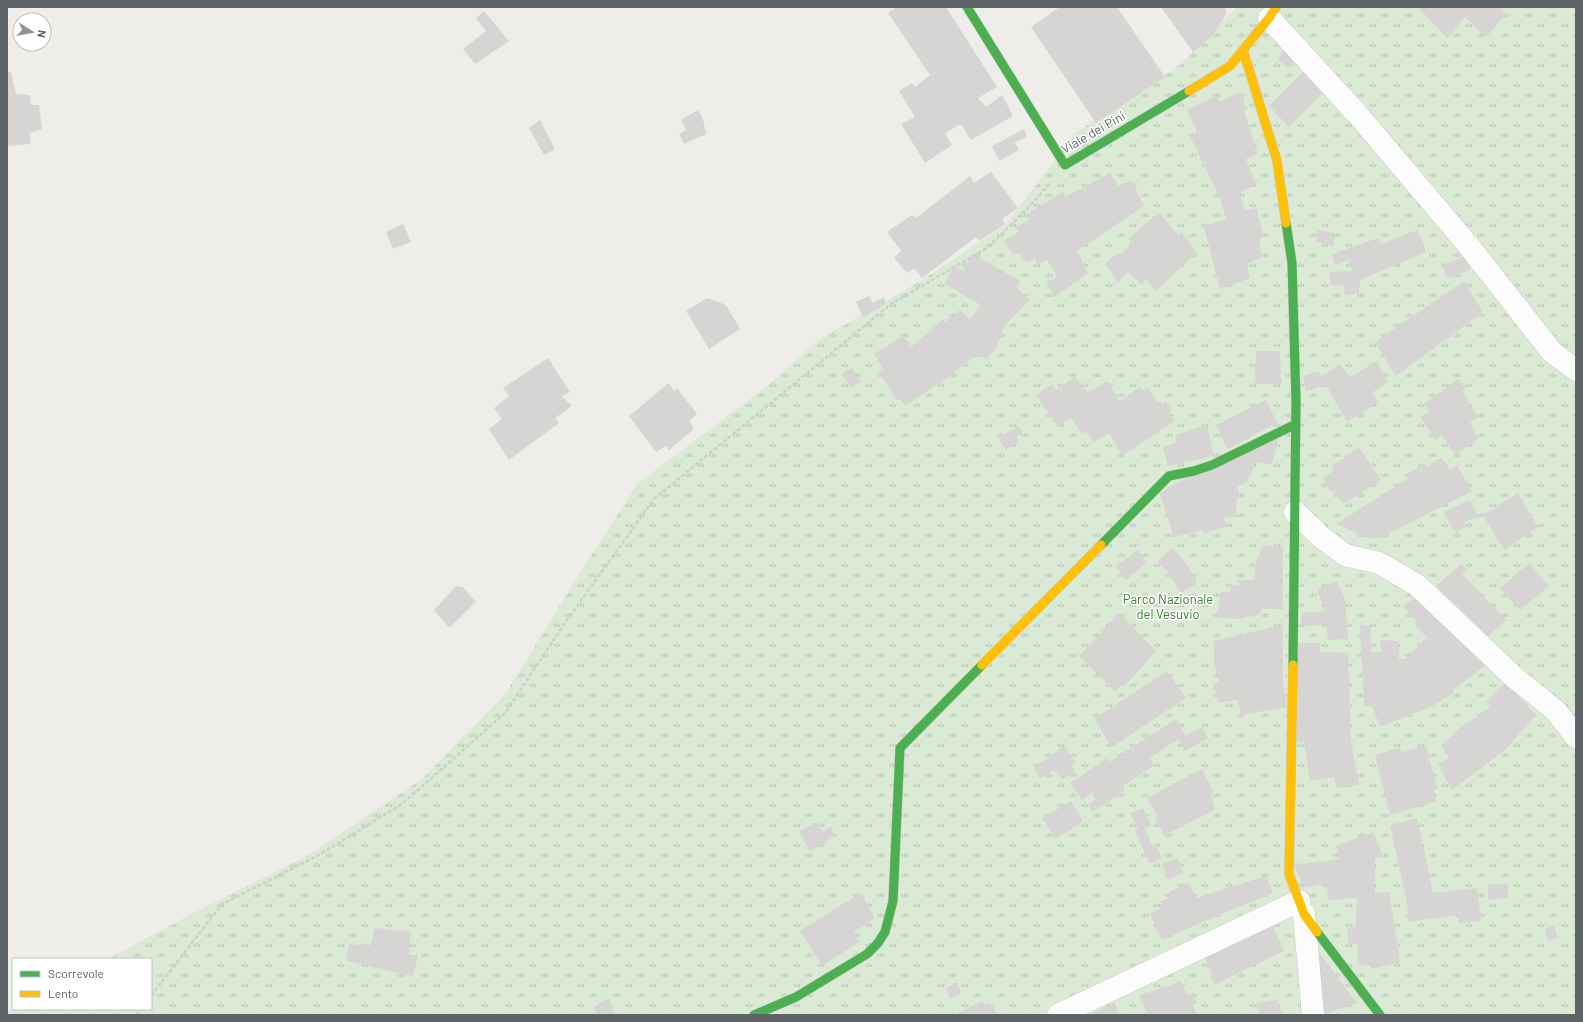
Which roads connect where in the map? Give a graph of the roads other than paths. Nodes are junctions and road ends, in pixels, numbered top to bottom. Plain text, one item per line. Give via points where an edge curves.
1 (967, 7) edge
2 (1272, 12) edge
3 (1243, 50) junction
4 (1576, 370) edge
5 (1296, 424) junction
6 (1295, 512) junction
7 (1576, 737) edge
8 (1301, 908) junction
9 (754, 1015) edge
10 (1058, 1015) edge
11 (1313, 1015) edge
12 (1380, 1015) edge

1 - 3 street, Viale dei Pini via 1065,165 1230,66
2 - 3 street, Viale dei Pini
2 - 4 street via 1468,246 1552,352
3 - 5 street via 1277,161 1290,255
5 - 6 street
5 - 9 street via 1212,465 1169,476 900,748 893,901 885,932 867,954 796,997
6 - 7 street via 1345,555 1378,563 1418,585 1515,678 1556,711
6 - 8 street via 1289,874
8 - 10 street
8 - 11 street
8 - 12 street

